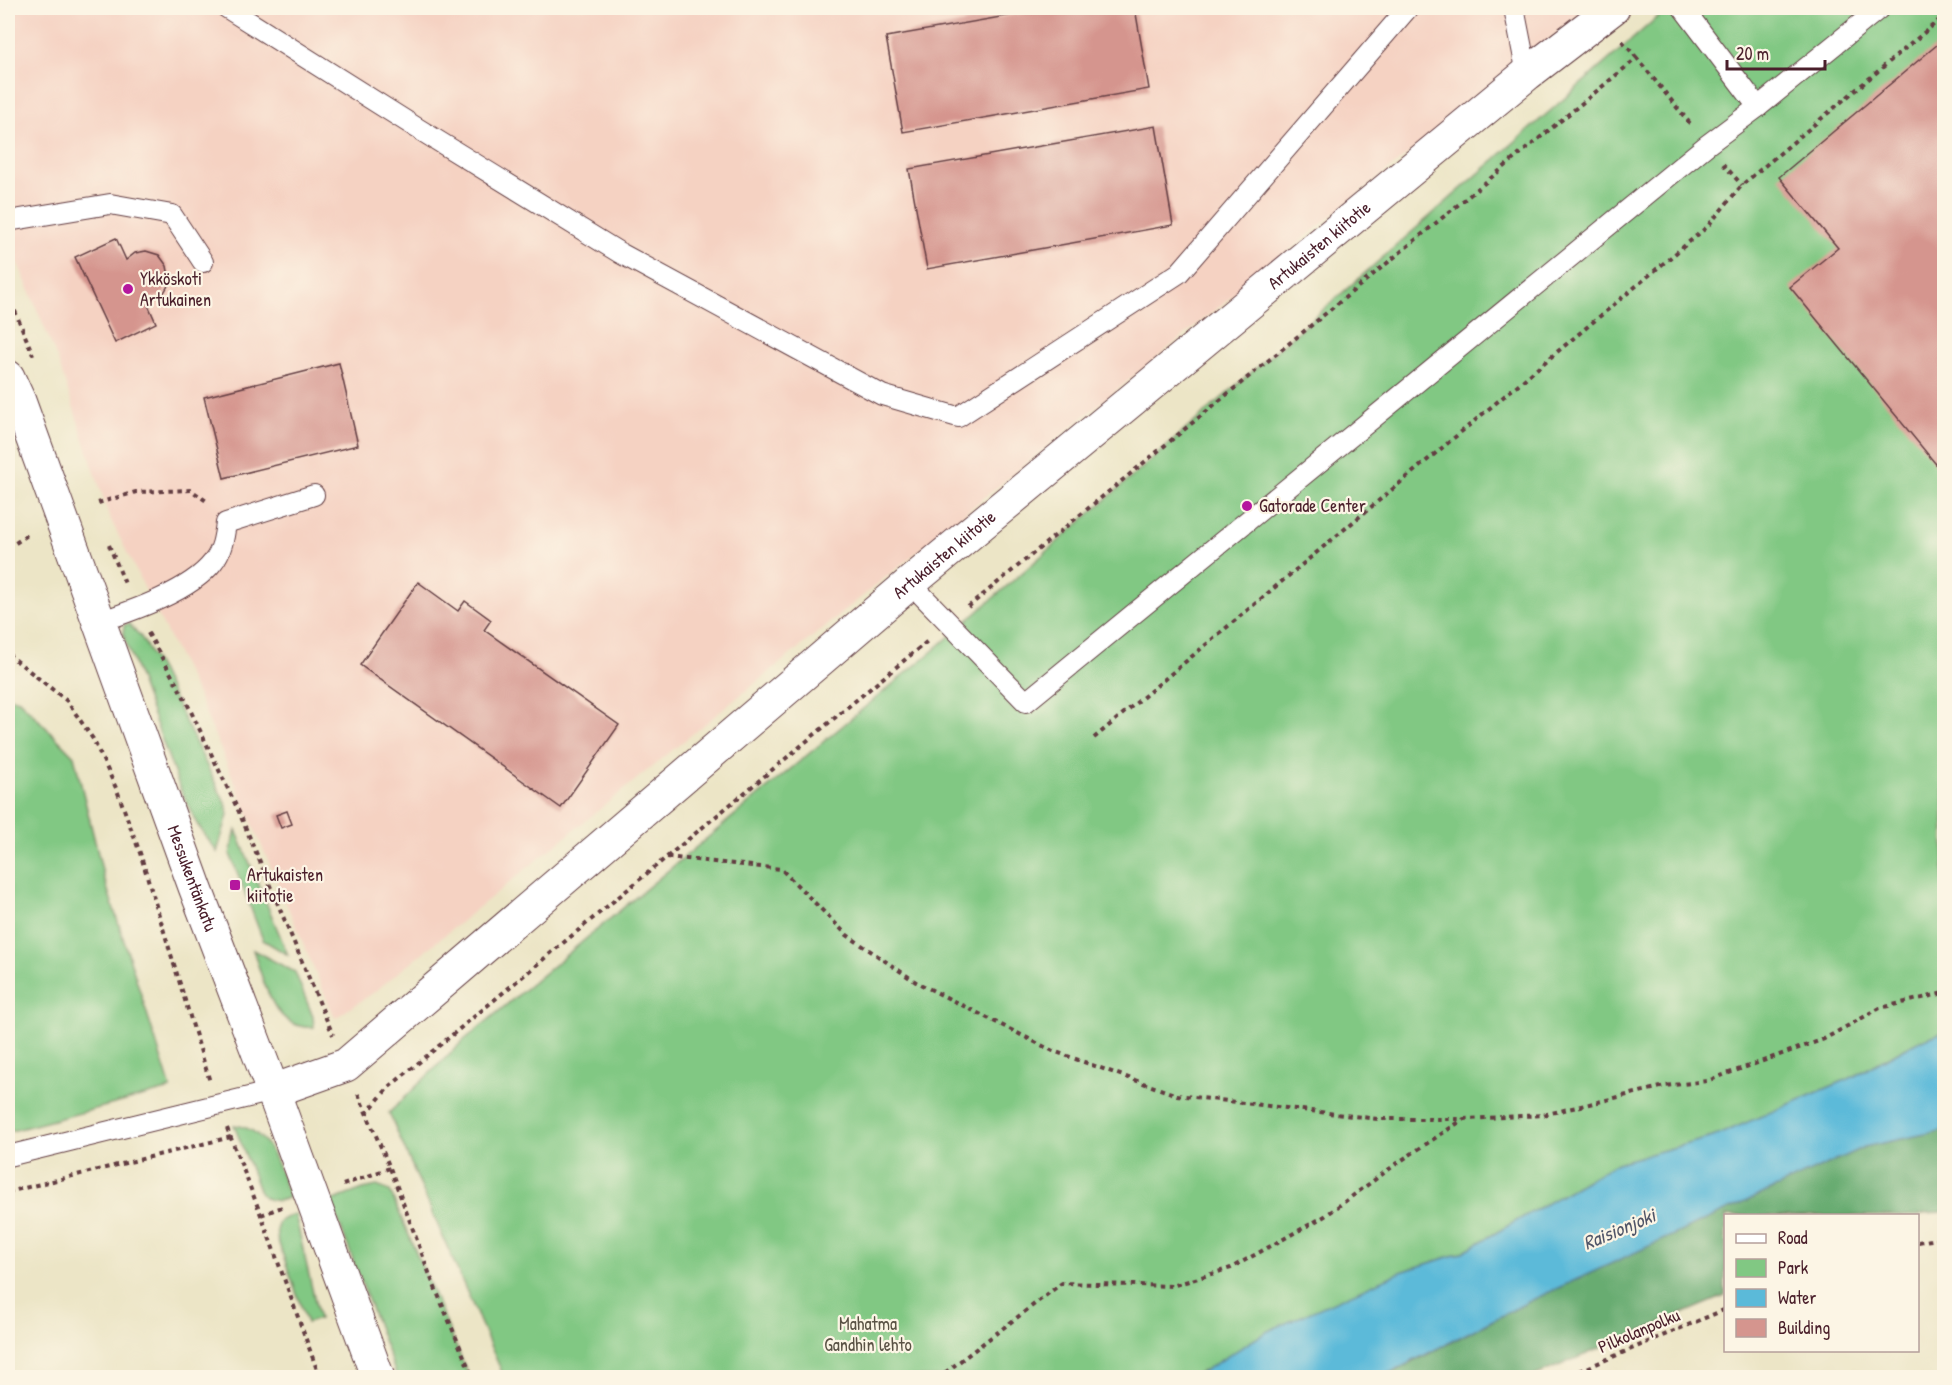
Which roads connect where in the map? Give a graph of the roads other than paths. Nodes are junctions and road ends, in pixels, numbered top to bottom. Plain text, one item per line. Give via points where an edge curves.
1 (227, 8) edge
2 (1408, 8) edge
3 (1514, 8) edge
4 (1613, 8) edge
5 (1683, 8) edge
6 (1880, 8) edge
7 (1527, 74) junction
8 (1758, 107) junction
9 (8, 221) edge
10 (203, 262) dead end
11 (11, 395) edge
12 (314, 495) dead end
13 (910, 583) junction
14 (99, 622) junction
15 (273, 1091) junction
16 (8, 1156) edge
17 (378, 1377) edge

1 - 2 lane via 621,253 882,395 958,417 1179,273
3 - 7 lane
4 - 7 street, Artukaisten kiitotie
5 - 8 lane
6 - 8 lane
7 - 13 street, Artukaisten kiitotie
8 - 13 lane via 1026,702
9 - 10 lane via 110,204 172,215
11 - 14 street, Messukentänkatu
12 - 14 lane via 226,523 224,542 213,562 193,581 135,610
13 - 15 street, Artukaisten kiitotie via 346,1065
14 - 15 street, Messukentänkatu
15 - 16 lane
15 - 17 street, Messukentänkatu

